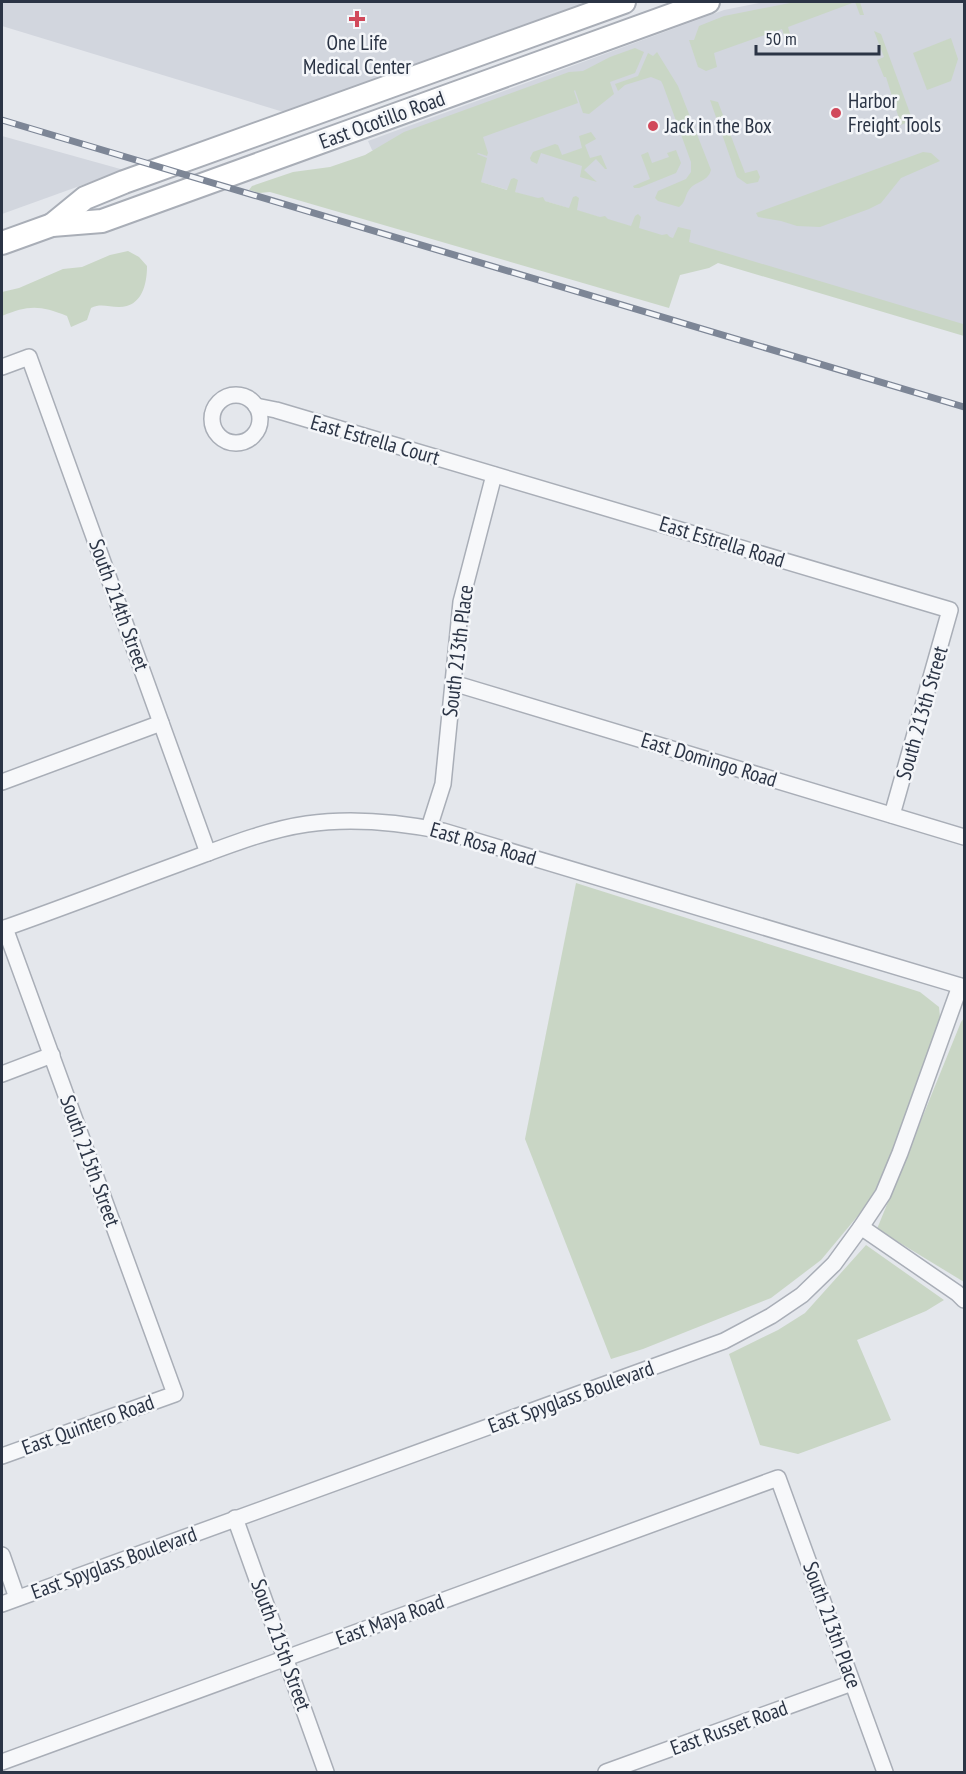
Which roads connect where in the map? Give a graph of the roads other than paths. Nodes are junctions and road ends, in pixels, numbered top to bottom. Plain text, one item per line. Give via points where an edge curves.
1 (624, 2) edge
2 (708, 2) edge
3 (52, 225) junction
4 (2, 243) edge
5 (2, 366) edge
6 (256, 406) dead end
7 (494, 475) junction
8 (950, 610) joint
9 (453, 683) junction
10 (161, 723) junction
11 (2, 782) edge
12 (892, 815) junction
13 (429, 828) junction
14 (964, 837) edge
15 (208, 853) junction
16 (3, 929) edge
17 (962, 986) edge
18 (52, 1055) junction
19 (2, 1074) edge
20 (861, 1227) junction
21 (964, 1300) edge
22 (175, 1394) joint
23 (2, 1456) edge
24 (778, 1478) joint
25 (235, 1518) junction
26 (2, 1555) edge
27 (17, 1598) junction
28 (2, 1604) edge
29 (285, 1659) junction
30 (852, 1683) junction
31 (2, 1762) edge
32 (326, 1773) edge
33 (606, 1773) edge
34 (885, 1773) edge

1 - 3 main road, East Ocotillo Road via 124,182 85,198
2 - 3 main road, East Ocotillo Road via 102,221
3 - 4 main road, East Ocotillo Road
5 - 10 street, South 214th Street via 29,357
6 - 7 street, East Estrella Court
7 - 8 street, East Estrella Road
7 - 9 street, South 213th Place via 460,602
8 - 12 street, South 213th Street
9 - 12 street, East Domingo Road
9 - 13 street, South 213th Place via 443,784
10 - 11 street
10 - 15 street, South 214th Street
12 - 14 street, East Domingo Road
13 - 15 street, East Rosa Road via 340,820 276,831
13 - 17 street, East Rosa Road
15 - 16 street, East Rosa Road
16 - 18 street, South 215th Street
17 - 20 street, East Spyglass Boulevard via 883,1194
18 - 19 street
18 - 22 street, South 215th Street
20 - 21 street
20 - 25 street, East Spyglass Boulevard via 834,1264 802,1295 724,1341
22 - 23 street, East Quintero Road
24 - 29 street, East Maya Road
24 - 30 street, South 213th Place
25 - 27 street, East Spyglass Boulevard
25 - 29 street, South 215th Street
26 - 27 street
27 - 28 street, East Spyglass Boulevard
29 - 31 street, East Maya Road
29 - 32 street, South 215th Street
30 - 33 street, East Russet Road
30 - 34 street, South 213th Place

